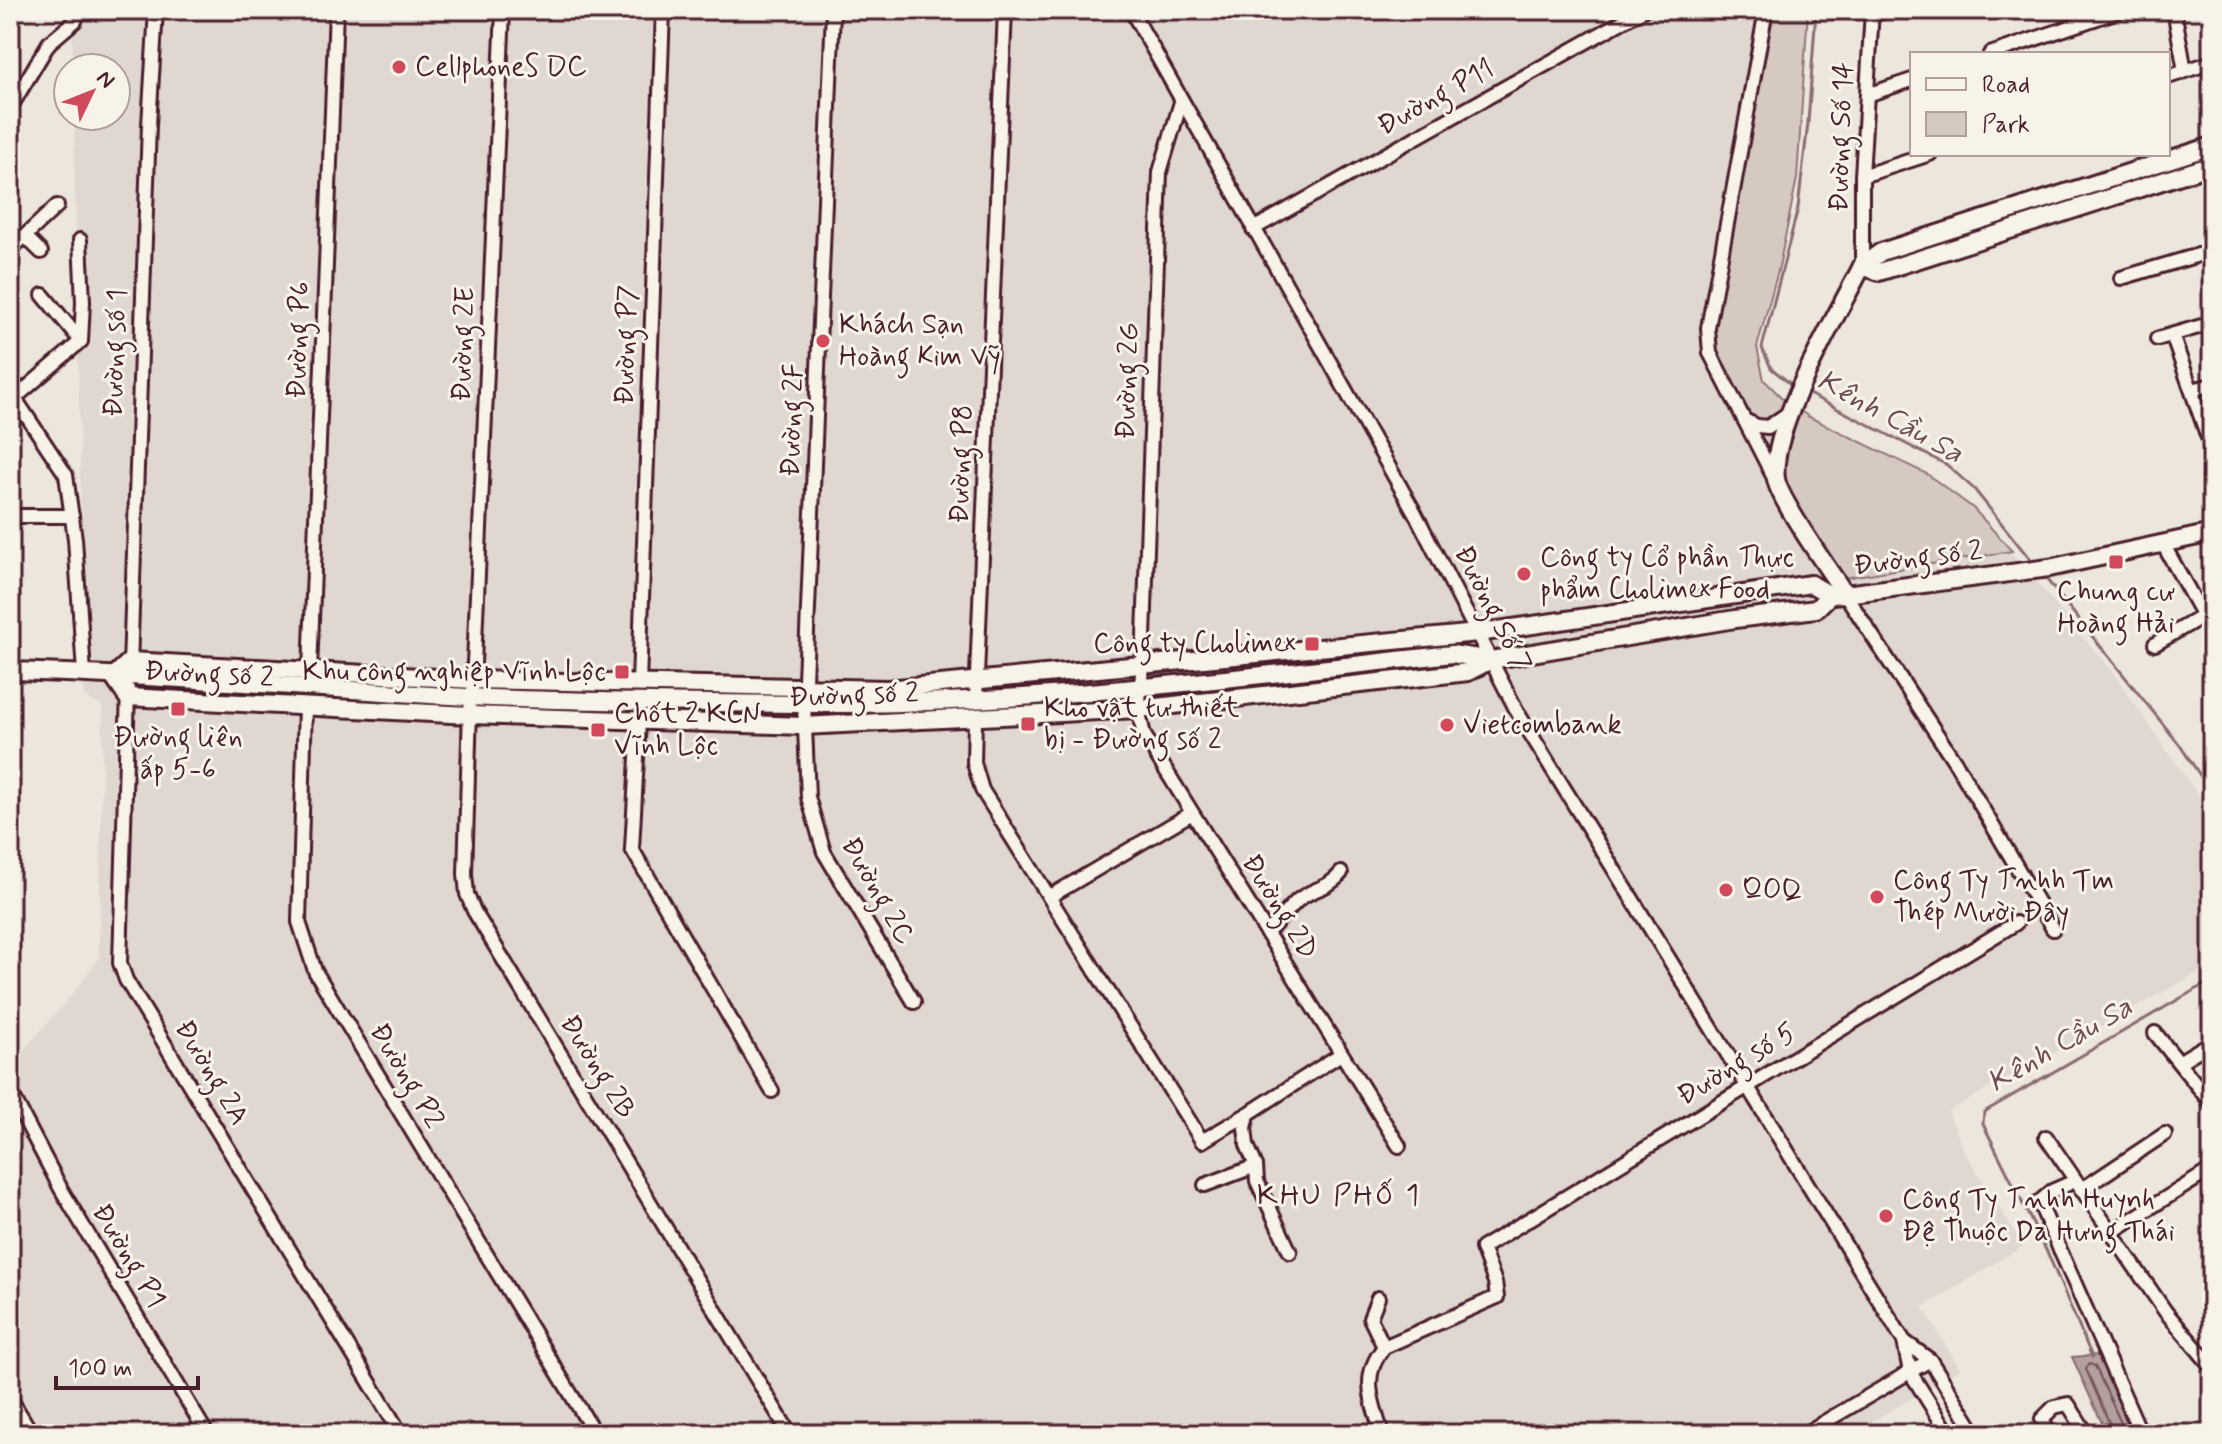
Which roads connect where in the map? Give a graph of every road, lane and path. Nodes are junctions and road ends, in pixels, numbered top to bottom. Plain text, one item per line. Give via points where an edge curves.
1 (79, 10) edge
2 (156, 10) edge
3 (336, 10) edge
4 (503, 10) edge
5 (663, 10) edge
6 (833, 10) edge
7 (1005, 10) edge
8 (1131, 10) edge
9 (1643, 10) edge
10 (1766, 10) edge
11 (1889, 10) edge
12 (2121, 10) edge
13 (2174, 10) edge
14 (1871, 13) edge
15 (1996, 52) edge
16 (2212, 62) edge
17 (2185, 71) junction
18 (2170, 76) edge
19 (1910, 81) edge
20 (1867, 95) junction
21 (1181, 102) junction
22 (10, 108) edge
23 (2212, 146) edge
24 (1924, 156) edge
25 (2212, 165) edge
26 (1862, 176) junction
27 (57, 206) dead end
28 (1253, 229) junction
29 (25, 236) junction
30 (80, 240) dead end
31 (10, 250) edge
32 (2212, 251) edge
33 (41, 252) dead end
34 (1862, 266) junction
35 (2121, 278) dead end
36 (43, 295) dead end
37 (2212, 323) edge
38 (2172, 335) junction
39 (2157, 339) dead end
40 (81, 341) junction
41 (2212, 385) edge
42 (2192, 390) junction
43 (13, 395) edge
44 (1790, 412) junction
45 (1744, 420) junction
46 (1780, 439) junction
47 (1757, 443) junction
48 (2212, 449) edge
49 (1776, 481) junction
50 (10, 516) edge
51 (72, 516) junction
52 (2212, 533) edge
53 (2163, 544) junction
54 (1837, 594) junction
55 (2203, 616) junction
56 (2212, 632) edge
57 (1478, 633) junction
58 (2155, 644) dead end
59 (1452, 654) junction
60 (1491, 660) junction
61 (1143, 666) junction
62 (10, 671) edge
63 (124, 671) junction
64 (310, 671) junction
65 (84, 673) junction
66 (474, 680) junction
67 (977, 681) junction
68 (639, 683) junction
69 (1140, 687) junction
70 (804, 696) junction
71 (127, 697) junction
72 (472, 697) junction
73 (976, 699) junction
74 (305, 706) junction
75 (1138, 709) junction
76 (470, 715) junction
77 (975, 717) junction
78 (639, 721) junction
79 (803, 726) junction
80 (1192, 813) junction
81 (1341, 873) dead end
82 (1049, 897) junction
83 (2016, 923) dead end
84 (2053, 929) dead end
85 (1266, 933) junction
86 (914, 1002) dead end
87 (2155, 1033) dead end
88 (2212, 1042) edge
89 (1341, 1054) junction
90 (2179, 1062) junction
91 (1748, 1087) junction
92 (772, 1091) dead end
93 (12, 1101) edge
94 (2212, 1104) edge
95 (1248, 1114) junction
96 (2165, 1134) dead end
97 (2046, 1137) dead end
98 (1399, 1146) dead end
99 (1256, 1166) junction
100 (2212, 1169) edge
101 (1205, 1185) dead end
102 (2078, 1185) junction
103 (2110, 1233) junction
104 (1290, 1252) dead end
105 (1378, 1298) dead end
106 (1904, 1341) junction
107 (1384, 1347) junction
108 (1930, 1360) junction
109 (2212, 1367) edge
110 (1910, 1372) junction
111 (10, 1398) edge
112 (32, 1434) edge
113 (207, 1434) edge
114 (401, 1434) edge
115 (595, 1434) edge
116 (790, 1434) edge
117 (1382, 1434) edge
118 (1804, 1434) edge
119 (1949, 1434) edge
120 (1976, 1434) edge
121 (2049, 1434) edge
122 (2087, 1434) edge
123 (2141, 1434) edge

1 - 22 street via 75,21 49,43
2 - 63 street, Đường số 1
3 - 64 street, Đường P6
4 - 66 street, Đường 2E
5 - 68 street, Đường P7
6 - 70 street, Đường 2F
7 - 67 street, Đường P8
8 - 21 street, Đường Số 7
9 - 28 street, Đường P11
10 - 45 street via 1708,328 1710,353
11 - 14 street
12 - 15 street
13 - 17 street
14 - 20 street, Đường Số 14
16 - 17 street
17 - 18 street
19 - 20 street
20 - 26 street, Đường Số 14
21 - 28 street, Đường Số 7
21 - 61 street, Đường 2G via 1160,172
23 - 34 main road via 1881,252
24 - 26 street
25 - 34 main road via 1879,272
26 - 34 street, Đường Số 14
27 - 29 street
28 - 57 street, Đường Số 7
29 - 31 street
29 - 33 street
30 - 40 street
32 - 35 street
34 - 44 main road
36 - 40 street
37 - 38 street
38 - 39 street
38 - 42 street
40 - 43 street
41 - 42 street
42 - 48 street
43 - 51 street via 66,475
44 - 45 street via 1768,427
44 - 46 main road
45 - 47 street
46 - 47 street via 1769,445
46 - 49 main road
47 - 49 street
49 - 54 main road
50 - 51 street
51 - 65 street
52 - 53 main road, Đường số 2
53 - 54 main road, Đường số 2 via 2012,574
53 - 55 street
54 - 57 main road, Đường số 2 via 1811,584
54 - 60 main road, Đường số 2 via 1816,609
54 - 84 street via 1957,765
55 - 56 street
55 - 58 street
57 - 59 main road
57 - 60 street, Đường Số 7
57 - 61 main road, Đường số 2
59 - 60 main road, Đường số 2
59 - 69 main road, Đường số 2
60 - 75 main road, Đường số 2 via 1468,672
60 - 91 street, Đường Số 7 via 1519,715
61 - 67 main road, Đường số 2
61 - 69 street, Đường 2G
62 - 65 main road
63 - 64 main road, Đường số 2
63 - 65 main road
63 - 71 main road, Đường số 2
63 - 72 main road, Đường số 2
64 - 66 main road, Đường số 2
66 - 68 main road, Đường số 2
66 - 72 street, Đường 2E
67 - 70 main road, Đường số 2
67 - 73 street, Đường P8
68 - 70 main road, Đường số 2
69 - 73 main road, Đường số 2
69 - 75 street, Đường 2D
70 - 72 main road, Đường số 2
70 - 73 main road, Đường số 2
70 - 79 street, Đường 2C
71 - 74 main road, Đường số 2
71 - 114 street, Đường 2A via 120,963 126,980
72 - 76 street, Đường 2B
74 - 76 main road, Đường số 2
74 - 115 street, Đường P2 via 299,922 315,971
75 - 77 main road, Đường số 2
75 - 80 street, Đường 2D via 1144,735
76 - 78 main road, Đường số 2
76 - 116 street, Đường 2B via 465,874 474,911
77 - 79 main road, Đường số 2
77 - 82 street via 974,763 982,790
78 - 79 main road, Đường số 2
78 - 92 street via 632,849
79 - 86 street, Đường 2C via 808,797 824,852
80 - 82 street
80 - 85 street, Đường 2D
81 - 85 street via 1331,885 1298,901
82 - 95 street via 1202,1141
83 - 91 street, Đường số 5
85 - 89 street, Đường 2D
87 - 90 street
88 - 90 street
89 - 95 street
89 - 98 street, Đường 2D
90 - 94 street
91 - 106 street, Đường Số 7
91 - 107 street, Đường số 5 via 1482,1248 1497,1297
93 - 113 street, Đường P1
95 - 99 street via 1247,1145
96 - 102 street
97 - 102 street
99 - 101 street
99 - 104 street via 1257,1181
100 - 103 street
102 - 103 street
102 - 123 street via 2052,1191 2039,1202
103 - 109 street
105 - 107 street via 1370,1318
106 - 108 street, Đường Số 7
106 - 110 street, Đường Số 7
107 - 117 street via 1373,1361 1368,1390
108 - 110 street
108 - 120 street, Đường Số 7
110 - 118 street
110 - 119 street, Đường Số 7
111 - 112 street
121 - 122 street via 2042,1419 2054,1407 2068,1404

